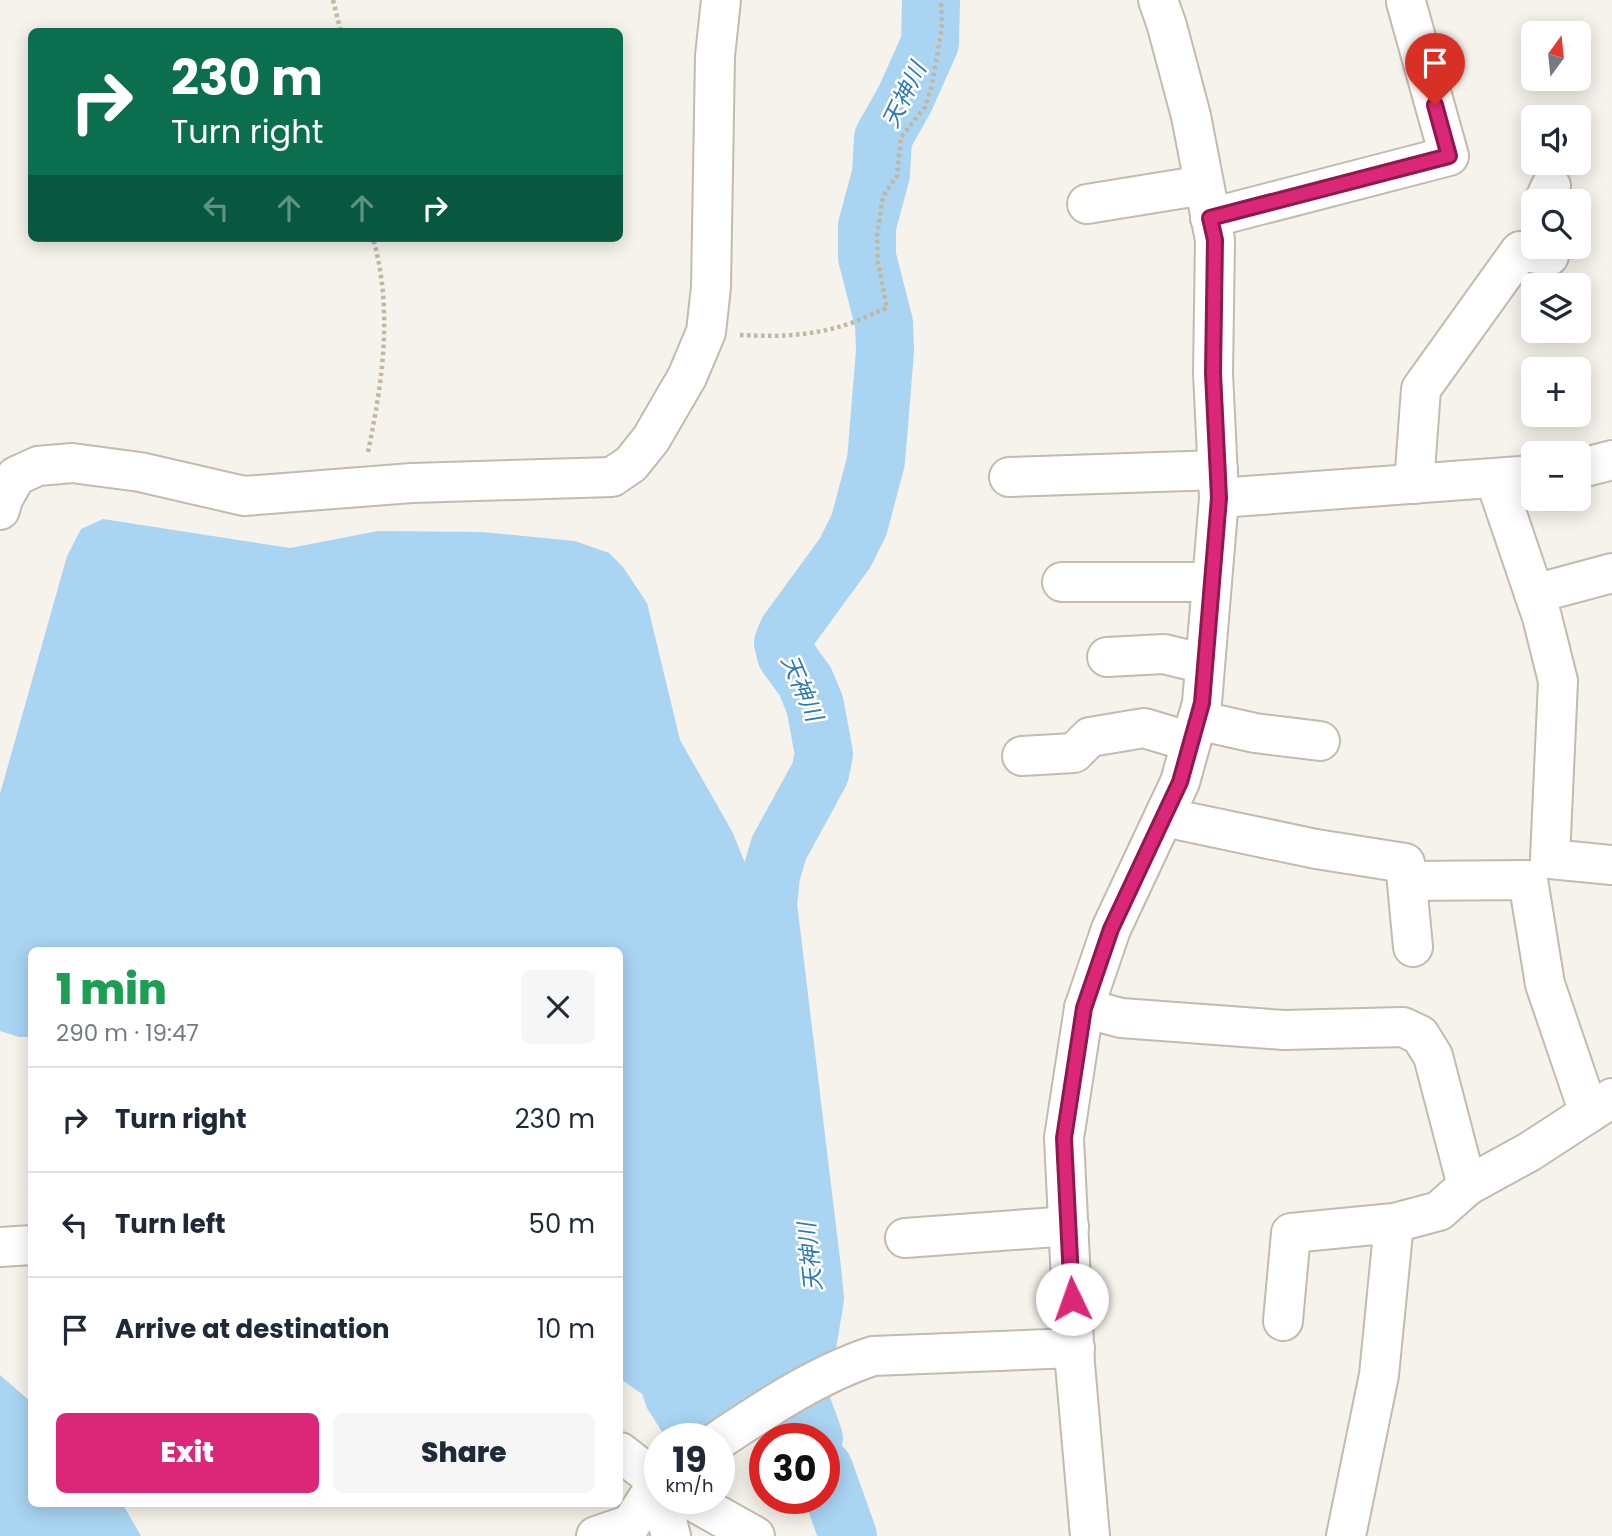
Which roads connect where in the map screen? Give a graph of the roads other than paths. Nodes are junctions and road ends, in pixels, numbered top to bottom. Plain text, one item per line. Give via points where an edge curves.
1 (722, 0) edge
2 (1158, 0) edge
3 (1406, 2) dead end
4 (1207, 202) junction
5 (1087, 204) dead end
6 (1522, 259) edge
7 (1612, 460) edge
8 (1591, 466) edge
9 (1521, 476) edge
10 (1009, 478) dead end
11 (1494, 479) junction
12 (1218, 484) junction
13 (1414, 484) junction
14 (0, 510) edge
15 (1612, 573) edge
16 (1062, 582) dead end
17 (1212, 582) junction
18 (1534, 594) junction
19 (1107, 657) dead end
20 (1205, 664) junction
21 (1194, 731) junction
22 (1320, 741) dead end
23 (1022, 756) dead end
24 (1164, 817) junction
25 (1612, 865) edge
26 (1539, 869) junction
27 (1407, 881) junction
28 (1413, 947) dead end
29 (1084, 1008) junction
30 (1600, 1106) edge
31 (1467, 1186) junction
32 (1394, 1223) junction
33 (1069, 1226) junction
34 (905, 1238) dead end
35 (28, 1245) edge
36 (0, 1247) edge
37 (1283, 1321) dead end
38 (1074, 1348) junction
39 (735, 1430) edge
40 (623, 1455) edge
41 (644, 1472) edge
42 (644, 1510) edge
43 (668, 1514) edge
44 (712, 1514) edge
45 (596, 1536) edge
46 (671, 1536) edge
47 (755, 1536) edge
48 (1090, 1536) edge
49 (1346, 1536) edge

1 - 14 street via 715,56 712,259 706,332 687,377 631,464 612,477 412,483 244,496 140,472 72,463 38,466 16,476
2 - 4 street via 1191,116
3 - 4 street via 1449,156
4 - 5 street
4 - 12 street via 1215,240 1213,373
6 - 13 street via 1421,389
7 - 8 street
9 - 11 street
10 - 12 street
11 - 13 street
11 - 18 street
12 - 13 street
12 - 17 street
15 - 18 street
16 - 17 street
17 - 20 street
18 - 26 street via 1558,681
19 - 20 street via 1164,654
20 - 21 street
21 - 22 street
21 - 23 street via 1144,728 1090,737 1073,753
21 - 24 street via 1180,782
24 - 27 street via 1405,863
24 - 29 street via 1111,929
25 - 26 street
26 - 27 street
26 - 30 street via 1545,984
27 - 28 street
29 - 31 street via 1121,1018 1284,1030 1403,1027 1420,1035 1433,1056
29 - 33 street via 1064,1138
30 - 31 street
31 - 32 street via 1439,1211
32 - 37 street via 1291,1233
32 - 49 street via 1379,1375
33 - 34 street
33 - 38 street
35 - 36 street
38 - 39 street via 873,1356 801,1389
38 - 48 street
40 - 41 street
42 - 45 street via 631,1524
43 - 46 street
44 - 47 street

